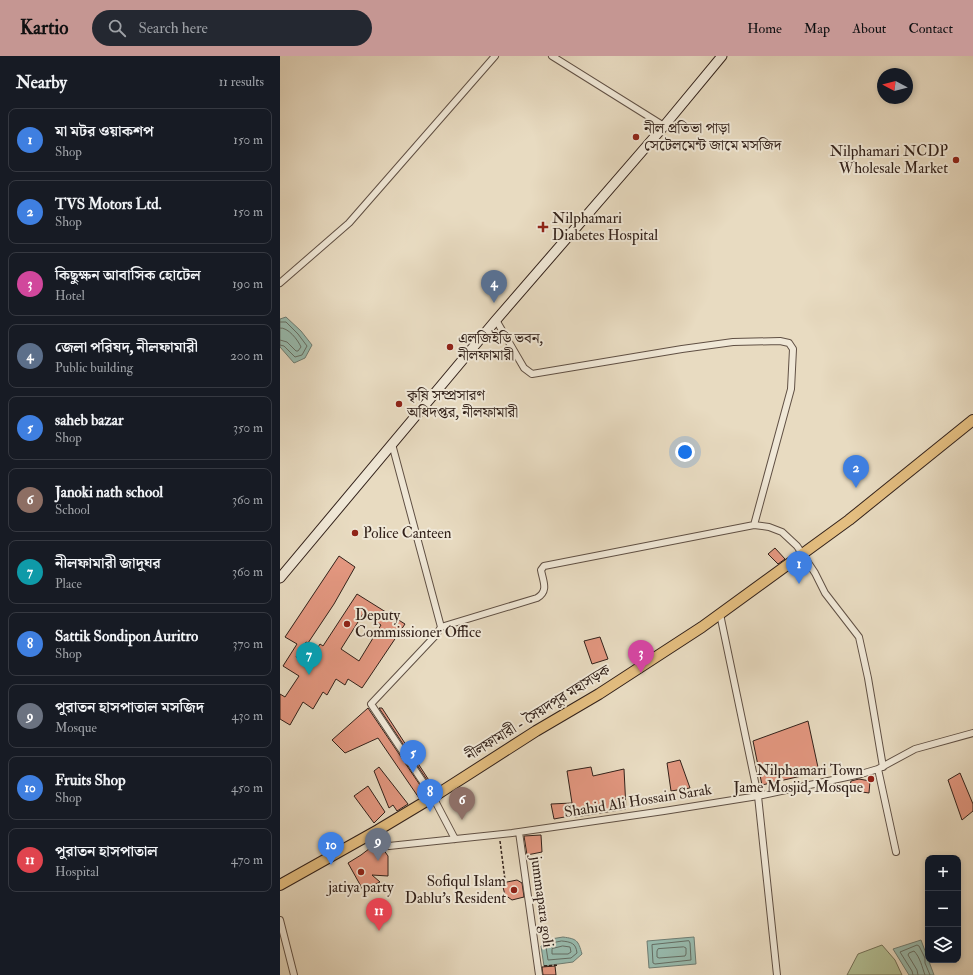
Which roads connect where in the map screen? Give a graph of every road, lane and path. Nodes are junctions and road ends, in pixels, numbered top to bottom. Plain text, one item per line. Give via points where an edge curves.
1 (495, 56) edge
2 (552, 56) edge
3 (722, 56) edge
4 (664, 126) junction
5 (280, 283) edge
6 (496, 320) junction
7 (973, 420) edge
8 (392, 444) junction
9 (754, 525) junction
10 (803, 554) junction
11 (280, 578) edge
12 (720, 614) junction
13 (441, 627) junction
14 (973, 733) edge
15 (881, 768) junction
16 (758, 796) junction
17 (433, 797) junction
18 (378, 830) junction
19 (519, 832) junction
20 (500, 835) junction
21 (454, 839) junction
22 (896, 852) dead end
23 (505, 880) dead end
24 (280, 885) edge
25 (280, 920) edge
26 (559, 964) dead end
27 (538, 967) junction
28 (294, 975) edge
29 (540, 975) edge
30 (777, 975) edge

1 - 5 street via 349,223
2 - 4 street
3 - 4 street
4 - 6 street
6 - 8 street
6 - 9 street via 524,368 532,374 733,342 789,343 793,348 791,389
7 - 10 main road, নীলফামারী - সৈয়দপুর মহাসড়ক
8 - 11 street
8 - 13 street
9 - 10 street via 782,532
9 - 13 street via 544,566 541,570 545,590 537,598
10 - 12 main road, নীলফামারী - সৈয়দপুর মহাসড়ক
10 - 15 street via 825,592 859,638 868,678
12 - 16 street
12 - 17 main road, নীলফামারী - সৈয়দপুর মহাসড়ক via 606,690
13 - 17 street via 371,704
14 - 15 street, Shahid Ali Hossain Sarak via 915,749
15 - 16 street, Shahid Ali Hossain Sarak
15 - 22 street
16 - 19 street, Shahid Ali Hossain Sarak
16 - 30 street
17 - 18 main road, নীলফামারী - সৈয়দপুর মহাসড়ক
17 - 21 street
18 - 21 street, Shahid Ali Hossain Sarak via 389,846
18 - 24 main road, নীলফামারী - সৈয়দপুর মহাসড়ক
19 - 20 street, Shahid Ali Hossain Sarak
19 - 27 street, jummapara goli
20 - 21 street, Shahid Ali Hossain Sarak
20 - 23 path
25 - 28 street
26 - 27 path
27 - 29 street, jummapara goli

